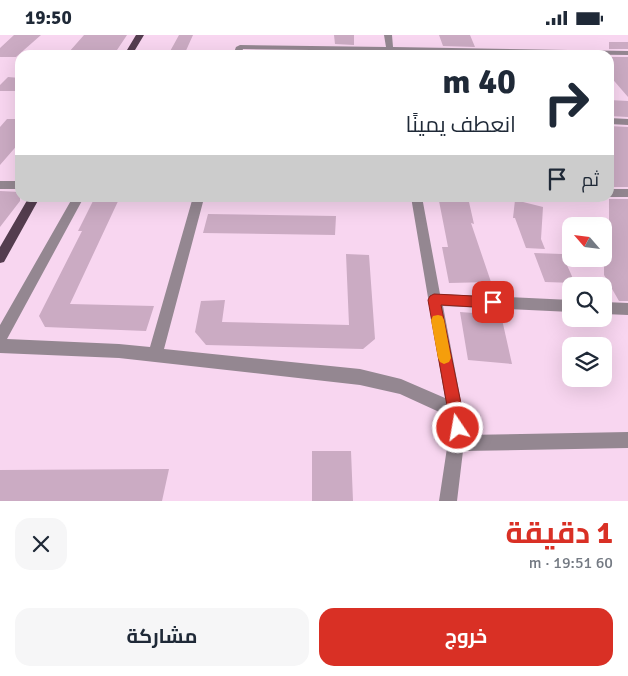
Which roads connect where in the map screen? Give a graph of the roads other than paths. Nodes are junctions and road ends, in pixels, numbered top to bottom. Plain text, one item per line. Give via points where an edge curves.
1 (140, 35) edge
2 (388, 35) edge
3 (131, 50) edge
4 (239, 50) edge
5 (367, 50) edge
6 (390, 50) edge
7 (614, 53) edge
8 (628, 53) edge
9 (614, 121) edge
10 (628, 121) edge
11 (0, 185) edge
12 (15, 185) edge
13 (614, 193) edge
14 (628, 193) edge
15 (32, 202) edge
16 (76, 202) edge
17 (198, 202) edge
18 (417, 202) edge
19 (0, 258) edge
20 (434, 300) junction
21 (562, 306) edge
22 (612, 308) edge
23 (628, 309) edge
24 (0, 339) edge
25 (0, 346) edge
26 (155, 355) junction
27 (455, 411) junction
28 (628, 440) edge
29 (456, 443) junction
30 (448, 501) edge

1 - 3 main road
2 - 6 street
4 - 5 street via 240,47 310,45
7 - 8 street
9 - 10 street
11 - 12 street
13 - 14 street
15 - 19 main road
16 - 24 street
17 - 26 street
18 - 20 street
20 - 21 street
20 - 27 street
22 - 23 street
25 - 26 street
26 - 27 street via 360,377 401,387
27 - 29 street
28 - 29 street
29 - 30 street

